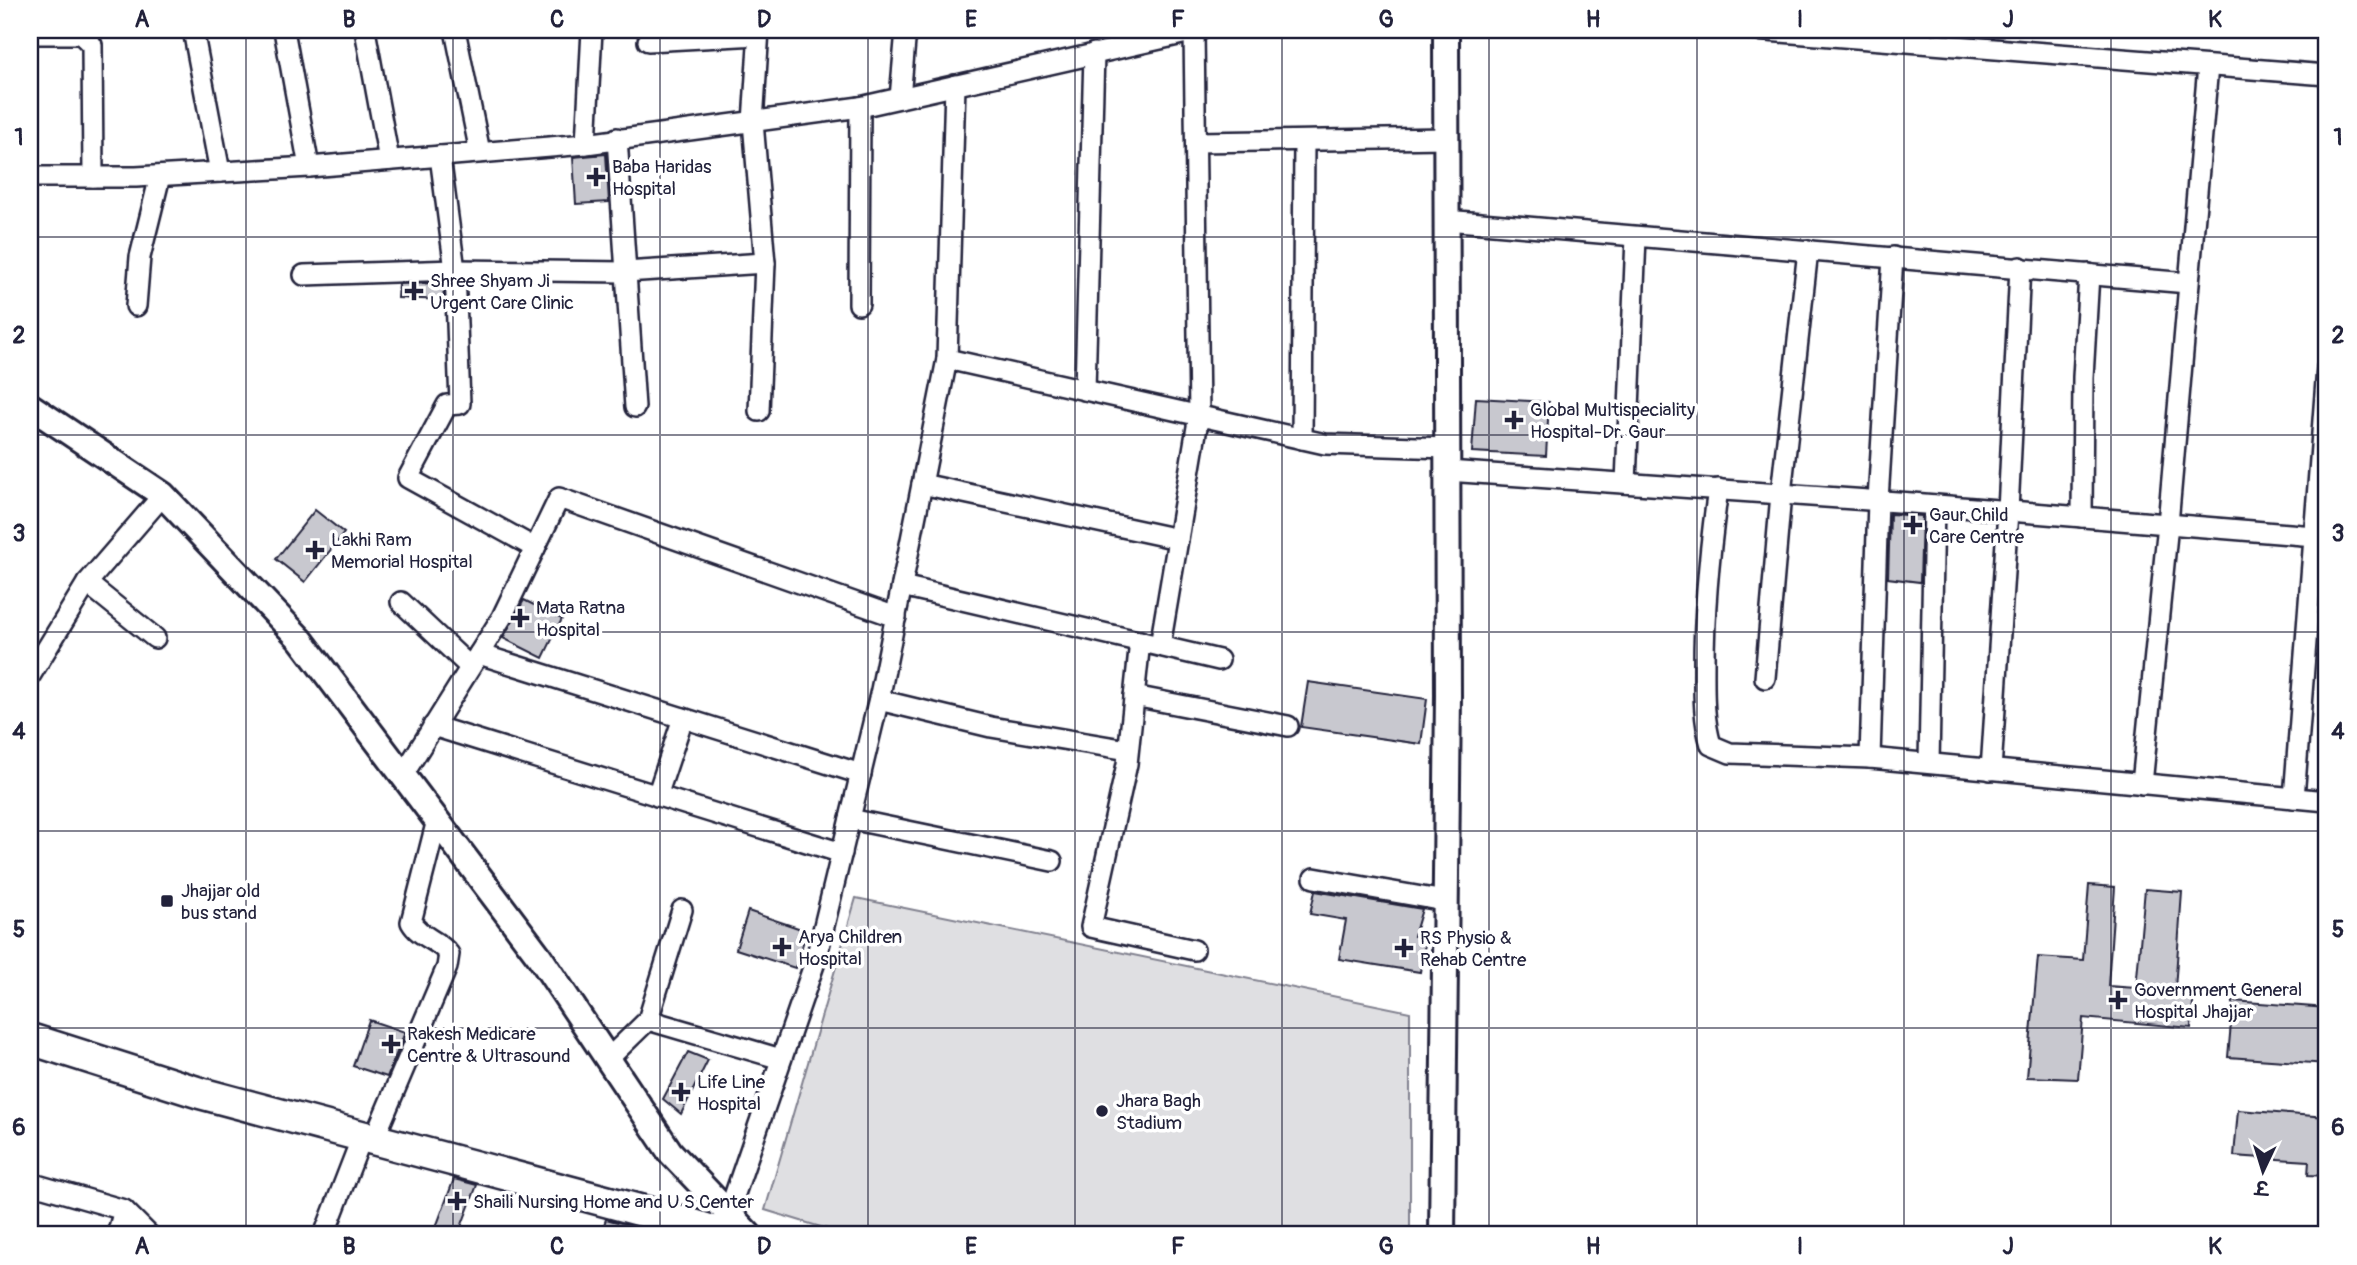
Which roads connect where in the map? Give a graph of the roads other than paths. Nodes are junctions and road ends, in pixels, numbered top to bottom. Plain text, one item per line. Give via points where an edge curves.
1 (193, 30) edge
2 (285, 30) edge
3 (365, 30) edge
4 (456, 30) edge
5 (592, 30) edge
6 (906, 30) edge
7 (1197, 30) edge
8 (1446, 30) edge
9 (1753, 30) edge
10 (79, 31) edge
11 (759, 32) edge
12 (30, 34) edge
13 (648, 41) dead end
14 (1094, 53) junction
15 (2208, 66) junction
16 (2327, 75) edge
17 (956, 85) junction
18 (900, 98) junction
19 (860, 107) junction
20 (753, 122) junction
21 (617, 138) junction
22 (1446, 138) junction
23 (1304, 141) junction
24 (1196, 142) junction
25 (586, 144) junction
26 (480, 152) junction
27 (440, 156) junction
28 (389, 160) junction
29 (309, 167) junction
30 (220, 172) junction
31 (160, 176) junction
32 (30, 177) edge
33 (93, 177) junction
34 (1446, 220) junction
35 (1636, 237) junction
36 (1808, 250) junction
37 (1893, 257) junction
38 (765, 263) junction
39 (2020, 267) junction
40 (455, 270) junction
41 (625, 272) junction
42 (2089, 274) junction
43 (304, 275) dead end
44 (2189, 283) junction
45 (859, 304) dead end
46 (136, 306) dead end
47 (947, 359) junction
48 (2327, 368) edge
49 (1085, 390) junction
50 (30, 406) edge
51 (635, 407) dead end
52 (759, 411) dead end
53 (1199, 415) junction
54 (1302, 439) junction
55 (1447, 460) junction
56 (1626, 483) junction
57 (922, 484) junction
58 (1718, 489) junction
59 (1781, 494) junction
60 (163, 495) junction
61 (1878, 500) junction
62 (1934, 505) junction
63 (2008, 511) junction
64 (2081, 517) junction
65 (2168, 524) junction
66 (2321, 537) edge
67 (1178, 539) junction
68 (535, 548) junction
69 (87, 583) junction
70 (902, 586) junction
71 (401, 602) dead end
72 (896, 617) junction
73 (156, 638) dead end
74 (1140, 641) junction
75 (1160, 646) junction
76 (475, 660) junction
77 (1219, 660) dead end
78 (30, 676) edge
79 (1765, 678) dead end
80 (1134, 696) junction
81 (879, 700) junction
82 (683, 718) junction
83 (433, 726) junction
84 (1289, 726) dead end
85 (1128, 750) junction
86 (1870, 758) junction
87 (1928, 763) junction
88 (1991, 770) junction
89 (861, 774) junction
90 (403, 775) junction
91 (2142, 784) junction
92 (657, 796) junction
93 (2294, 798) junction
94 (2327, 801) edge
95 (850, 819) junction
96 (437, 820) junction
97 (842, 853) junction
98 (1052, 861) dead end
99 (1314, 878) dead end
100 (1445, 901) junction
101 (682, 910) dead end
102 (1194, 950) dead end
103 (648, 1020) junction
104 (30, 1022) edge
105 (30, 1039) edge
106 (608, 1059) junction
107 (781, 1059) junction
108 (370, 1132) junction
109 (30, 1183) edge
110 (124, 1210) junction
111 (684, 1222) junction
112 (650, 1225) edge
113 (729, 1231) edge
114 (117, 1235) edge
115 (149, 1235) edge
116 (324, 1235) edge
117 (1442, 1235) edge

1 - 30 street
2 - 29 street
3 - 28 street
4 - 26 street
5 - 25 street
6 - 18 street
7 - 14 street
7 - 24 street
8 - 22 street
9 - 15 street
10 - 12 street
10 - 33 street via 92,45
11 - 13 street
11 - 20 street
14 - 17 street
14 - 49 street
15 - 16 street
15 - 44 street
17 - 18 street
17 - 47 street
18 - 19 street
19 - 20 street
19 - 45 street
20 - 21 street
20 - 38 street
21 - 25 street
21 - 41 street
22 - 23 street
22 - 34 street
23 - 24 street
23 - 54 street
24 - 53 street
25 - 26 street
26 - 27 street
27 - 28 street
27 - 40 street
28 - 29 street
29 - 30 street
30 - 31 street
31 - 33 street
31 - 46 street via 140,257
32 - 33 street
34 - 35 street
34 - 55 street
35 - 36 street
35 - 56 street
36 - 37 street
36 - 59 street
37 - 39 street
37 - 61 street
38 - 41 street
38 - 52 street
39 - 42 street
39 - 63 street
40 - 41 street
40 - 43 street
40 - 68 street via 460,404 447,405 408,478
41 - 51 street
42 - 44 street
42 - 64 street via 2082,377
44 - 65 street
47 - 49 street
47 - 57 street
48 - 66 street
49 - 53 street
50 - 60 street
53 - 54 street
53 - 67 street
54 - 55 street
55 - 56 street
55 - 100 street
56 - 58 street
57 - 67 street
57 - 70 street
58 - 59 street
58 - 86 street via 1704,636 1704,720 1711,745 1730,753
59 - 61 street
59 - 79 street
60 - 69 street
60 - 90 street via 301,640
61 - 62 street
61 - 86 street
62 - 63 street
62 - 87 street
63 - 64 street
63 - 88 street
64 - 65 street
65 - 66 street
65 - 91 street
66 - 93 street
67 - 75 street
68 - 72 street via 559,498
68 - 76 street
69 - 73 street
69 - 78 street
70 - 72 street
70 - 74 street
71 - 76 street
72 - 81 street
74 - 75 street
74 - 80 street
75 - 77 street
76 - 82 street
76 - 83 street
80 - 84 street
80 - 85 street
81 - 85 street via 991,727
81 - 89 street
82 - 89 street
82 - 92 street
83 - 90 street
83 - 92 street
85 - 102 street via 1091,927
86 - 87 street
87 - 88 street
88 - 91 street
89 - 95 street
90 - 96 street
91 - 93 street
92 - 97 street
93 - 94 street
95 - 97 street
95 - 98 street
96 - 106 street via 539,956
96 - 108 street via 411,922 416,932 443,945 449,954 447,967
97 - 107 street via 816,959
99 - 100 street
100 - 117 street
101 - 103 street
103 - 106 street
103 - 107 street
104 - 108 main road
105 - 108 main road via 200,1093
106 - 113 street
107 - 113 street
108 - 111 main road via 632,1199
108 - 112 main road
108 - 116 street
109 - 110 street
110 - 114 street
110 - 115 street
111 - 112 main road
111 - 113 main road

